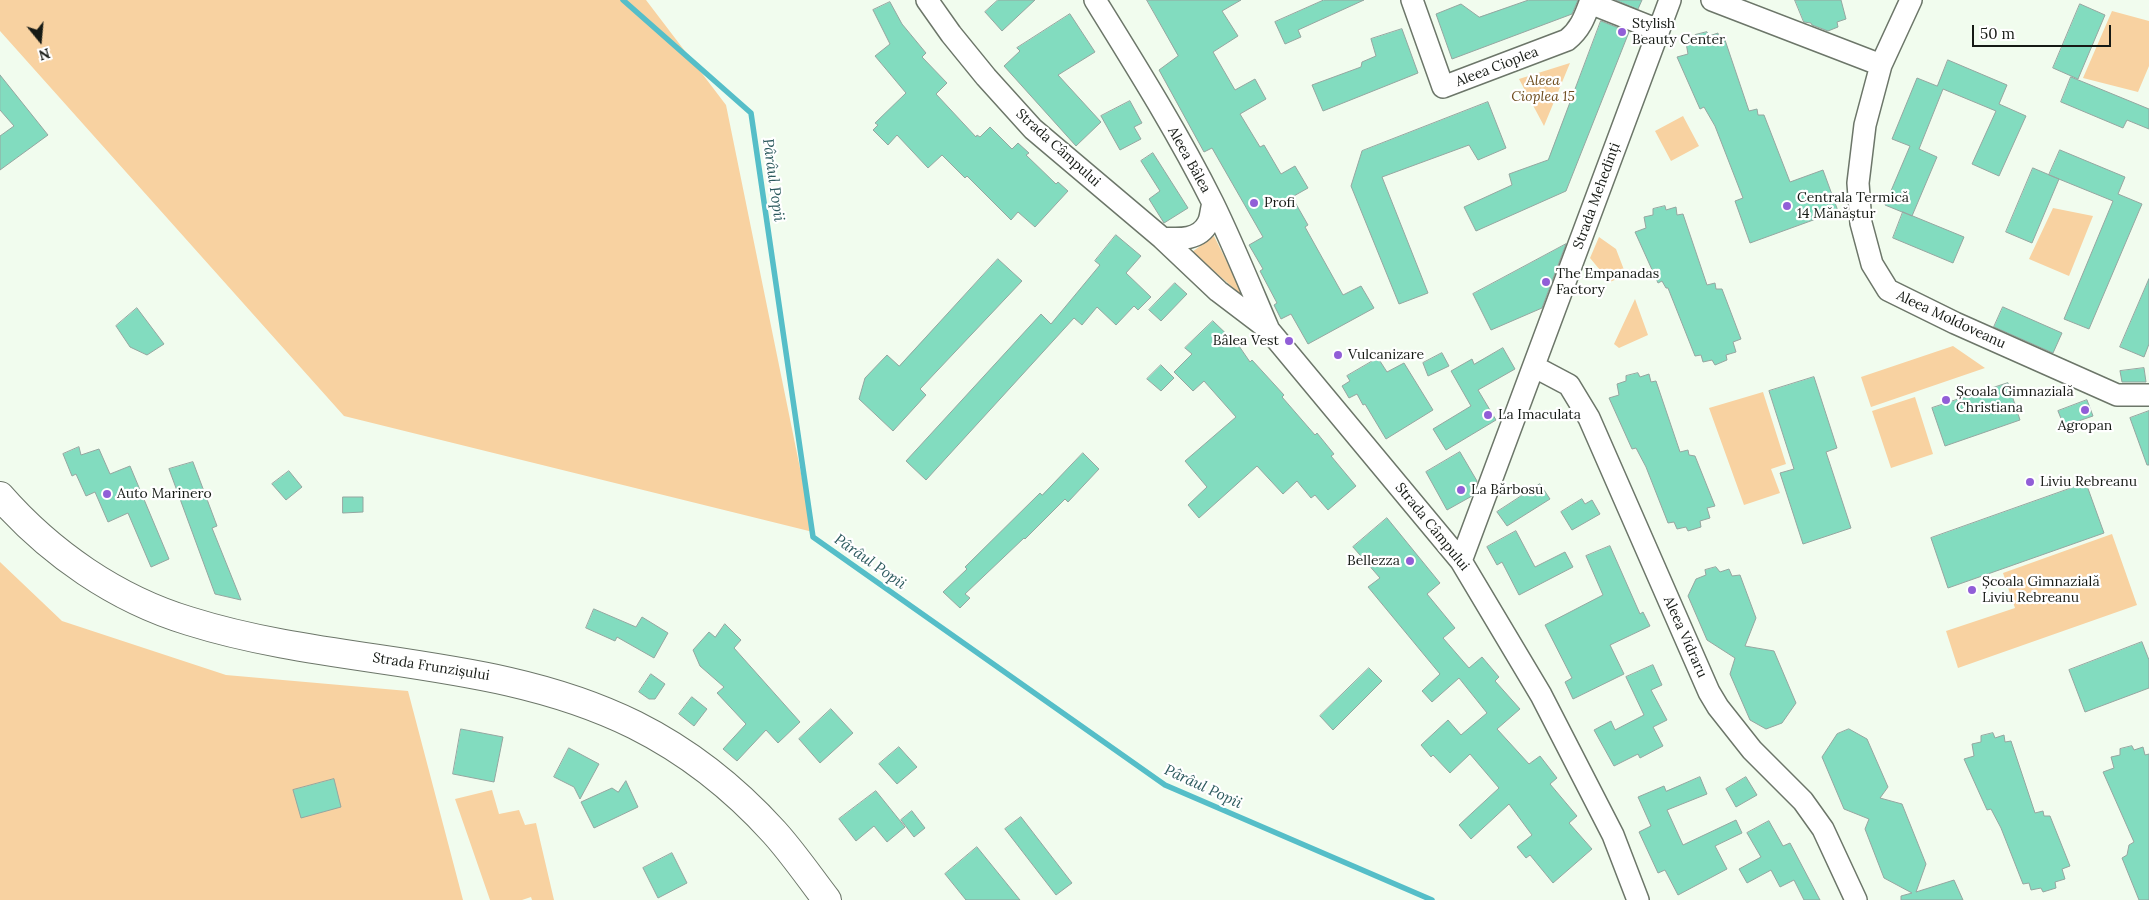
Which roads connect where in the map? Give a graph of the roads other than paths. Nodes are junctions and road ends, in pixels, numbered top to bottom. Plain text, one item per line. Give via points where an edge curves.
1 (927, 0) edge
2 (1095, 0) edge
3 (1412, 0) edge
4 (1670, 0) edge
5 (1712, 0) edge
6 (1911, 0) edge
7 (1590, 1) edge
8 (1658, 30) junction
9 (1881, 64) junction
10 (1212, 203) junction
11 (1162, 238) junction
12 (1268, 328) junction
13 (1535, 367) junction
14 (2149, 395) edge
15 (0, 496) edge
16 (1461, 561) junction
17 (827, 900) edge
18 (1638, 900) edge
19 (1856, 900) edge

1 - 11 street, Strada Câmpului via 986,77 1033,129
2 - 10 street, Aleea Bâlea via 1178,138
3 - 7 street, Aleea Cioplea via 1443,87 1567,40 1582,23
4 - 8 street, Strada Mehedinți
5 - 9 street
6 - 9 street, Aleea Moldoveanu
7 - 8 street, Aleea Cioplea
8 - 13 street, Strada Mehedinți
9 - 14 street, Aleea Moldoveanu via 1865,125 1858,184 1861,223 1872,264 1888,290 2117,395
10 - 11 street via 1208,224 1198,234 1184,240
10 - 12 street, Aleea Bâlea
11 - 12 street, Strada Câmpului via 1218,291
12 - 16 street, Strada Câmpului
13 - 16 street, Strada Mehedinți
13 - 19 street, Aleea Vidraru via 1569,385 1589,418 1709,692 1752,750 1803,801 1823,829
15 - 17 main road, Strada Frunzișului via 37,534 74,564 114,589 188,621 280,642 525,684 586,704 636,726 680,751 721,781 774,832
16 - 18 street, Strada Câmpului via 1541,694 1613,835

